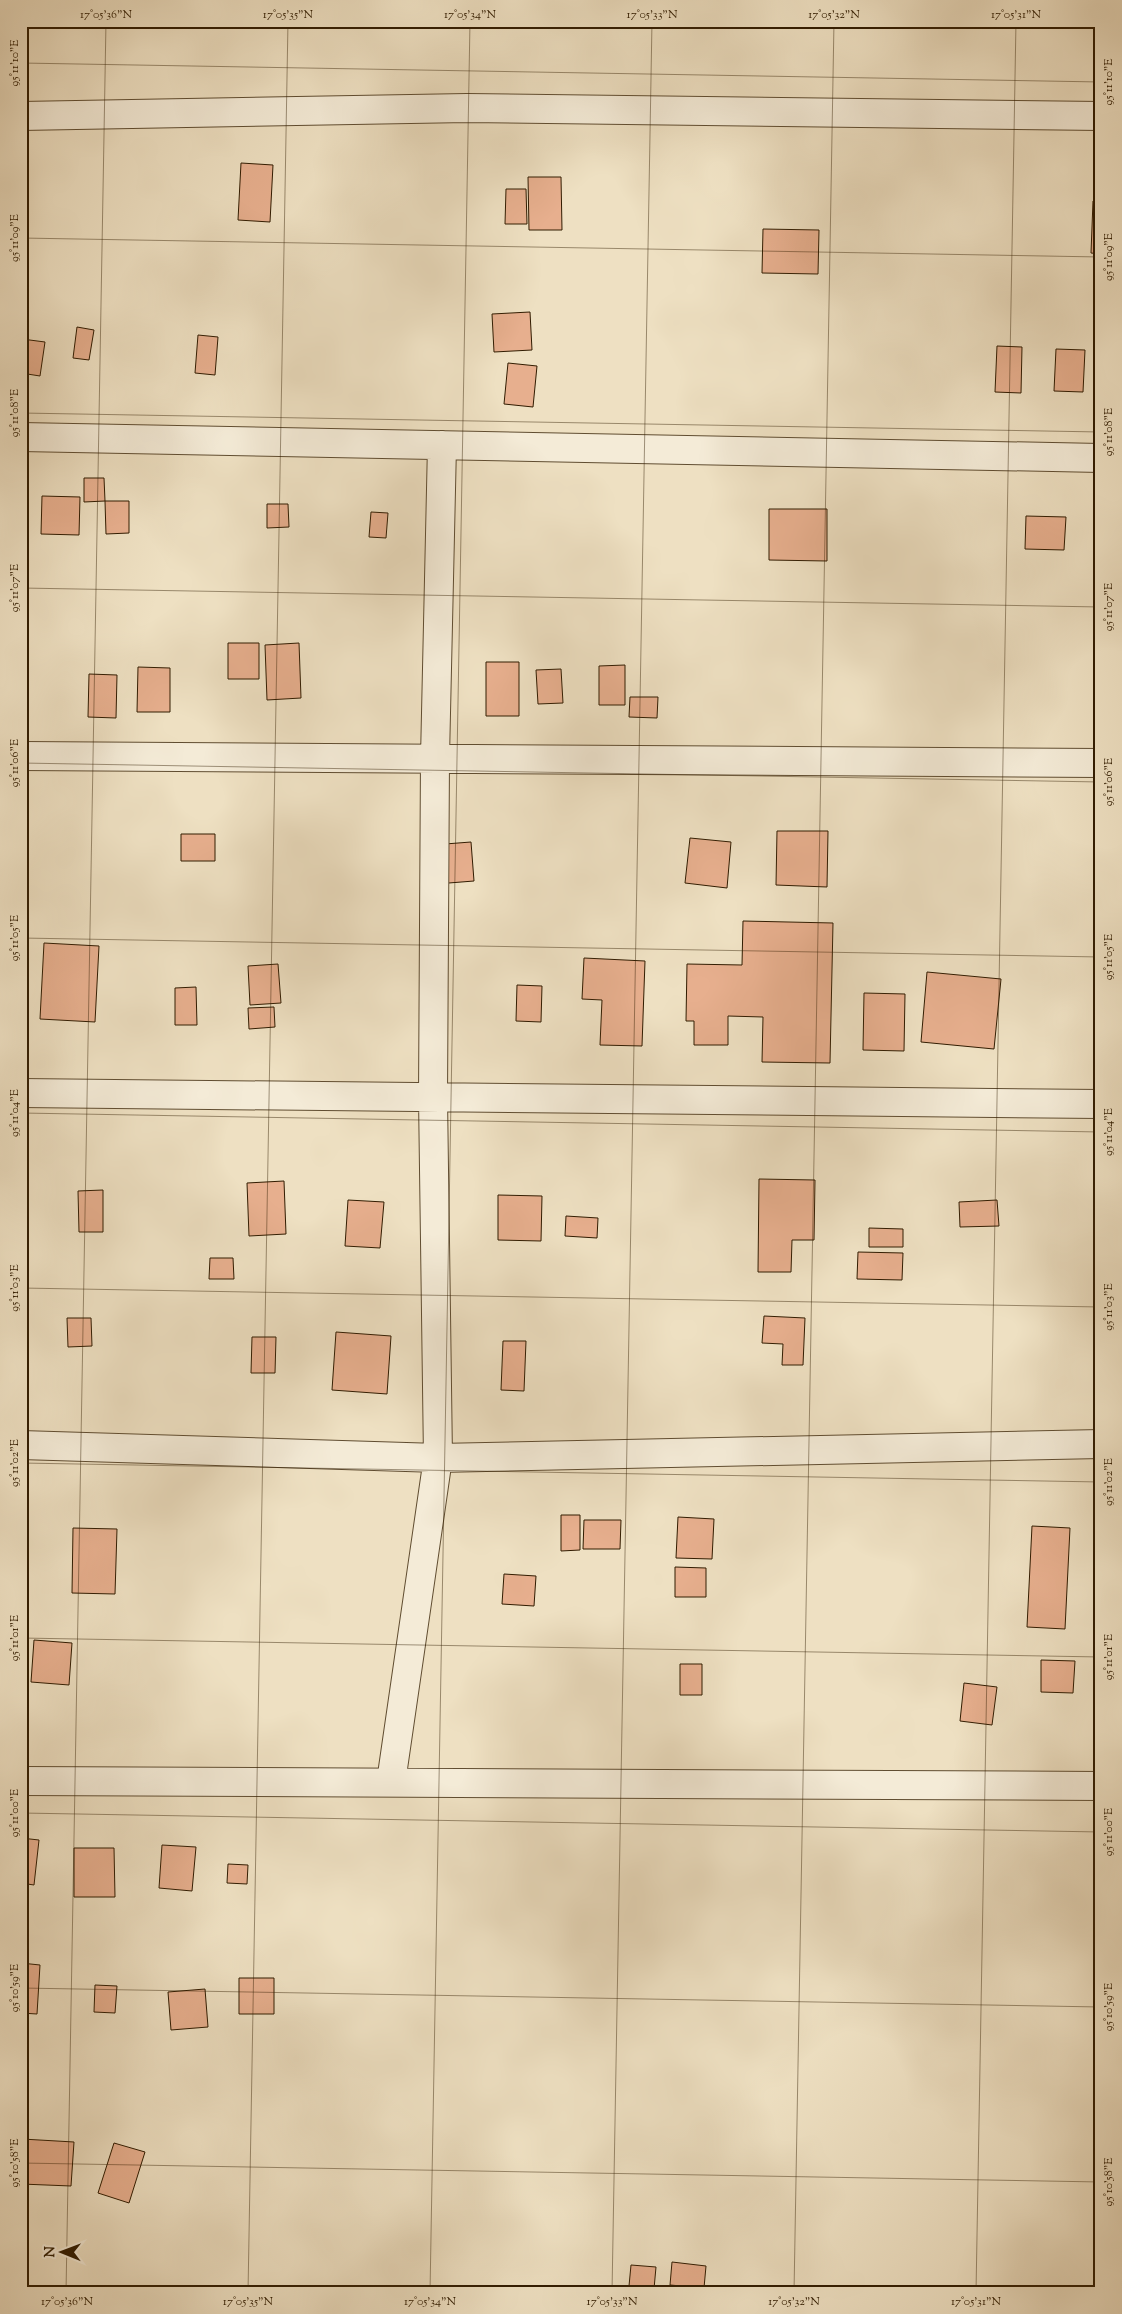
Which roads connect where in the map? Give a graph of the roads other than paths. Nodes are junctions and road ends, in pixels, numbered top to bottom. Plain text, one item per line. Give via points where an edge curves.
1 (21, 116) edge
2 (1101, 116) edge
3 (21, 437) edge
4 (442, 445) junction
5 (1101, 458) edge
6 (21, 756) edge
7 (435, 758) junction
8 (1101, 763) edge
9 (21, 1093) edge
10 (433, 1097) junction
11 (1101, 1104) edge
12 (1101, 1444) edge
13 (21, 1445) edge
14 (438, 1458) junction
15 (21, 1781) edge
16 (391, 1782) junction
17 (1101, 1786) edge

1 - 2 street via 467,108
3 - 4 street
4 - 5 street
4 - 7 street
6 - 7 street
7 - 8 street
7 - 10 street
9 - 10 street
10 - 11 street
10 - 14 street
12 - 14 street
13 - 14 street
14 - 16 street
15 - 16 street
16 - 17 street

